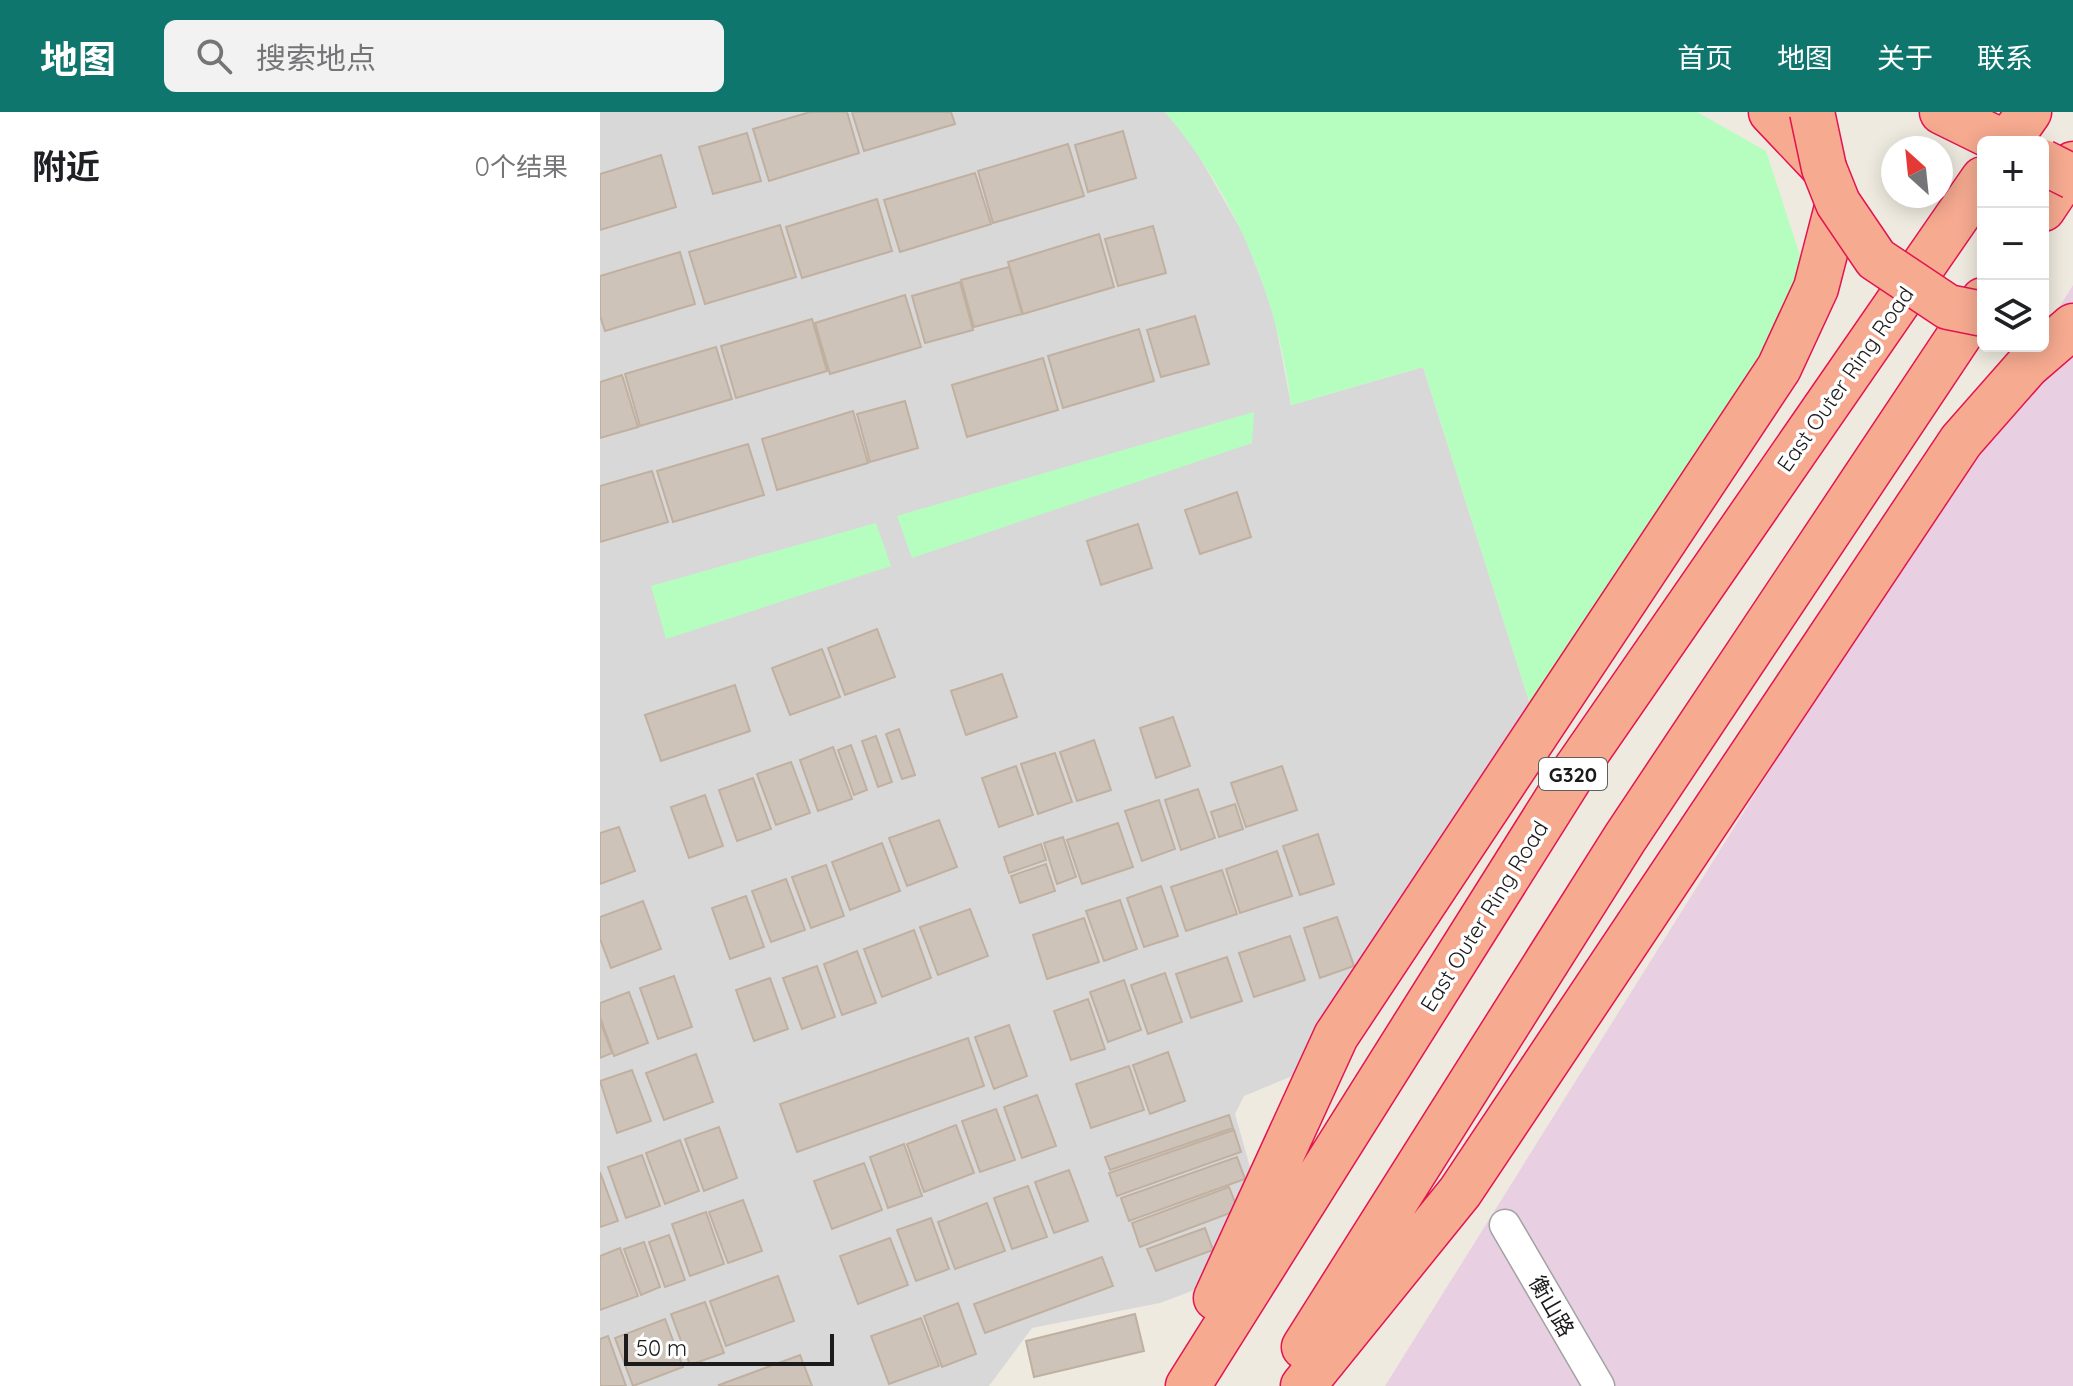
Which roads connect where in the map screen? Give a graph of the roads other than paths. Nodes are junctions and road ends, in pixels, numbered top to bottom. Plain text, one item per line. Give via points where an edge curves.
1 (1771, 112) edge
2 (1812, 112) edge
3 (1942, 112) edge
4 (2029, 112) edge
5 (1993, 136) edge
6 (2011, 136) edge
7 (2073, 164) edge
8 (2049, 165) edge
9 (2073, 177) edge
10 (1831, 185) junction
11 (1977, 188) edge
12 (2044, 208) edge
13 (1977, 309) edge
14 (1977, 313) edge
15 (2073, 319) edge
16 (2049, 321) edge
17 (2073, 326) edge
18 (1505, 1225) dead end
19 (1176, 1386) edge
20 (1188, 1386) edge
21 (1279, 1386) edge
22 (1303, 1386) edge
23 (1599, 1386) edge

1 - 10 highway
2 - 10 highway, bridge
3 - 5 highway
4 - 6 highway
7 - 12 highway
8 - 9 highway, bridge
10 - 14 highway, bridge via 1876,259 1948,307
10 - 19 highway via 1816,288 1779,368 1336,1036
11 - 20 highway, East Outer Ring Road / G320 via 1575,770
13 - 21 highway via 1617,852
15 - 16 highway
17 - 22 highway via 2027,366 1961,441 1460,1192
18 - 23 street, 衡山路

